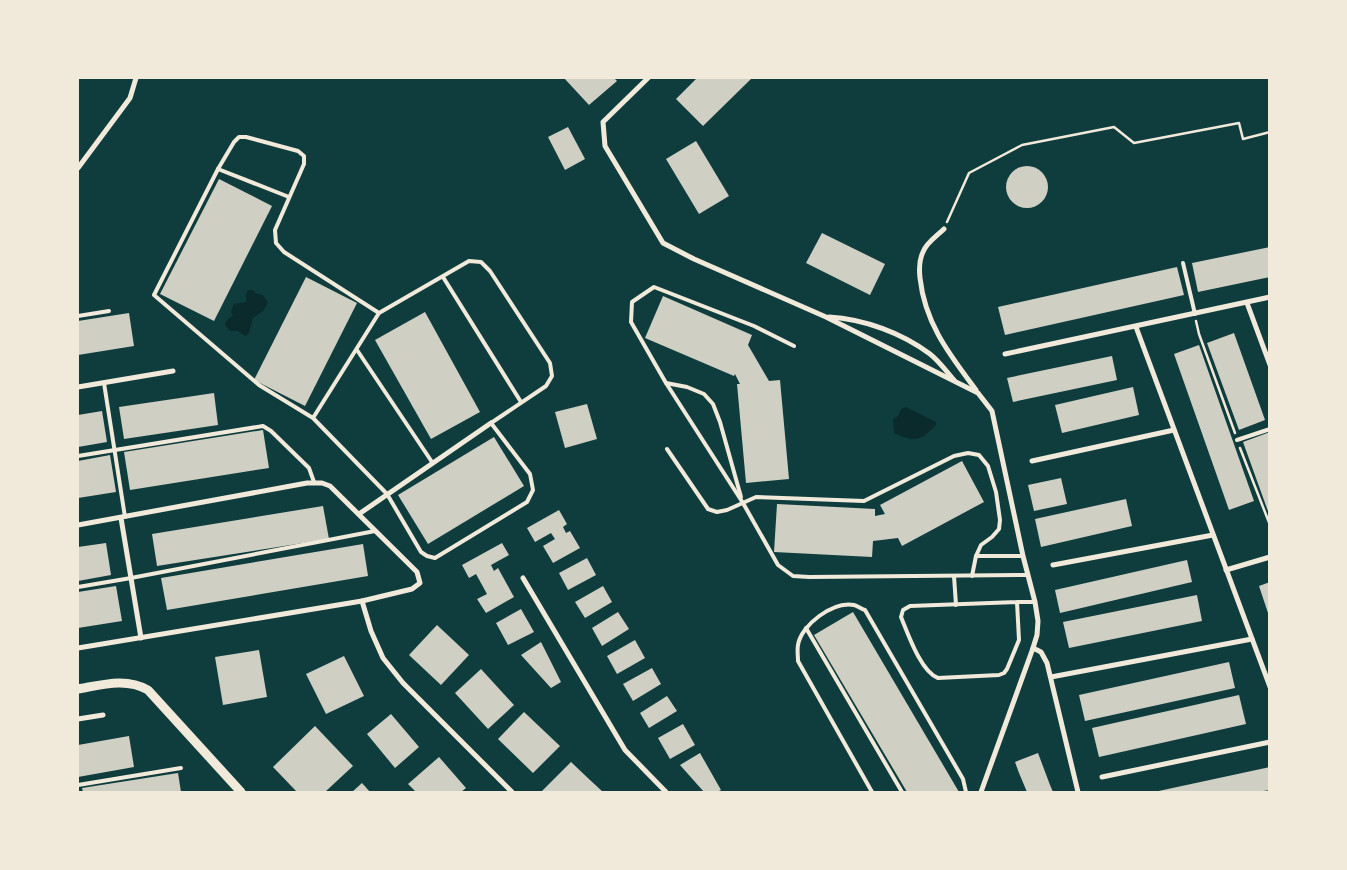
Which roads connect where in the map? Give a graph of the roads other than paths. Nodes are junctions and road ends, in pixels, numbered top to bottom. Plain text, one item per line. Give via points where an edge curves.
1 (136, 78) edge
2 (648, 78) edge
3 (78, 168) edge
4 (218, 169) junction
5 (289, 197) junction
6 (944, 229) road end
7 (1182, 263) dead end
8 (443, 277) junction
9 (1270, 297) edge
10 (1247, 303) junction
11 (109, 311) dead end
12 (379, 314) junction
13 (1195, 314) junction
14 (78, 316) edge
15 (826, 317) junction
16 (1136, 327) junction
17 (794, 346) dead end
18 (357, 350) junction
19 (1005, 354) dead end
20 (1270, 365) edge
21 (173, 371) dead end
22 (957, 382) junction
23 (104, 383) junction
24 (666, 383) junction
25 (78, 387) edge
26 (978, 393) junction
27 (521, 402) junction
28 (313, 418) junction
29 (491, 422) junction
30 (1270, 429) edge
31 (1174, 430) junction
32 (1237, 440) road end
33 (666, 449) dead end
34 (114, 450) junction
35 (78, 456) edge
36 (1032, 460) dead end
37 (432, 462) junction
38 (314, 482) junction
39 (387, 494) junction
40 (743, 503) junction
41 (360, 514) junction
42 (123, 518) junction
43 (78, 525) edge
44 (376, 531) junction
45 (1213, 534) junction
46 (976, 556) junction
47 (1023, 556) junction
48 (1270, 557) edge
49 (1053, 565) dead end
50 (1226, 570) junction
51 (1028, 575) junction
52 (954, 576) junction
53 (972, 576) junction
54 (131, 578) junction
55 (523, 578) dead end
56 (78, 587) edge
57 (362, 601) junction
58 (1017, 602) junction
59 (1035, 602) junction
60 (956, 605) junction
61 (806, 628) junction
62 (142, 638) junction
63 (1252, 639) junction
64 (78, 648) edge
65 (1033, 648) junction
66 (1051, 678) junction
67 (1270, 687) edge
68 (78, 689) edge
69 (103, 715) dead end
70 (78, 719) edge
71 (1270, 742) edge
72 (181, 768) dead end
73 (1102, 777) dead end
74 (78, 785) edge
75 (241, 792) edge
76 (512, 792) edge
77 (666, 792) edge
78 (872, 792) edge
79 (902, 792) edge
80 (966, 792) edge
81 (981, 792) edge
82 (1078, 792) edge

1 - 3 street via 130,98
2 - 15 street via 603,122 605,146 663,243
4 - 5 lane
4 - 5 lane via 238,137 298,151 304,156 304,164
4 - 28 lane via 154,295 259,385
5 - 12 lane via 275,230 276,243 284,252
6 - 26 street via 923,250 919,266 922,296 931,322
7 - 13 lane
8 - 12 lane
8 - 27 lane
8 - 27 lane via 469,262 481,262 550,363 552,376 546,386
9 - 10 street
10 - 13 street
10 - 20 street
11 - 14 lane
12 - 18 lane
13 - 16 street
15 - 22 street
15 - 22 street via 849,318 898,335 930,355
16 - 19 street
16 - 31 street
17 - 24 lane via 754,326 654,286 632,302 631,322
18 - 28 lane
18 - 37 lane
21 - 23 street
22 - 26 street
23 - 25 street
23 - 34 lane
24 - 40 lane
24 - 40 lane via 704,394 713,404
26 - 47 street via 992,412
27 - 29 lane
28 - 39 lane
29 - 37 street
29 - 39 lane via 530,474 533,490 527,502 435,558 421,552
30 - 32 lane
31 - 36 street
31 - 45 street
33 - 40 lane via 708,509 716,512
34 - 35 lane
34 - 38 lane via 263,426 310,468
34 - 42 lane
37 - 39 street
38 - 41 street via 330,486
38 - 42 street
39 - 41 street
40 - 46 lane via 756,497 864,501 954,456 979,455 988,466 1000,520 999,529 982,545
40 - 52 lane via 778,565 793,576
41 - 44 street
42 - 43 street
42 - 54 street
44 - 54 lane
44 - 57 street via 417,572 420,583 412,589
45 - 49 street
45 - 50 street
46 - 47 lane
46 - 53 lane
47 - 51 street
48 - 50 street
50 - 63 street
51 - 53 lane
51 - 59 street
52 - 53 lane
52 - 60 lane
54 - 56 lane
54 - 62 street
55 - 77 street via 625,750
57 - 62 street
57 - 76 street via 371,631 388,665
58 - 59 lane
58 - 60 lane
58 - 60 lane via 1019,640 1004,673 938,678 928,672 901,617 903,610 910,606
59 - 65 street via 1038,621
61 - 78 lane via 798,645 798,661
61 - 79 lane
61 - 80 lane via 817,617 836,607 853,605 865,610 963,779
62 - 64 street
63 - 66 street
63 - 67 street
65 - 66 street via 1041,652
65 - 81 street
66 - 82 street
68 - 75 street via 121,682 140,685
69 - 70 street
71 - 73 street
72 - 74 lane

